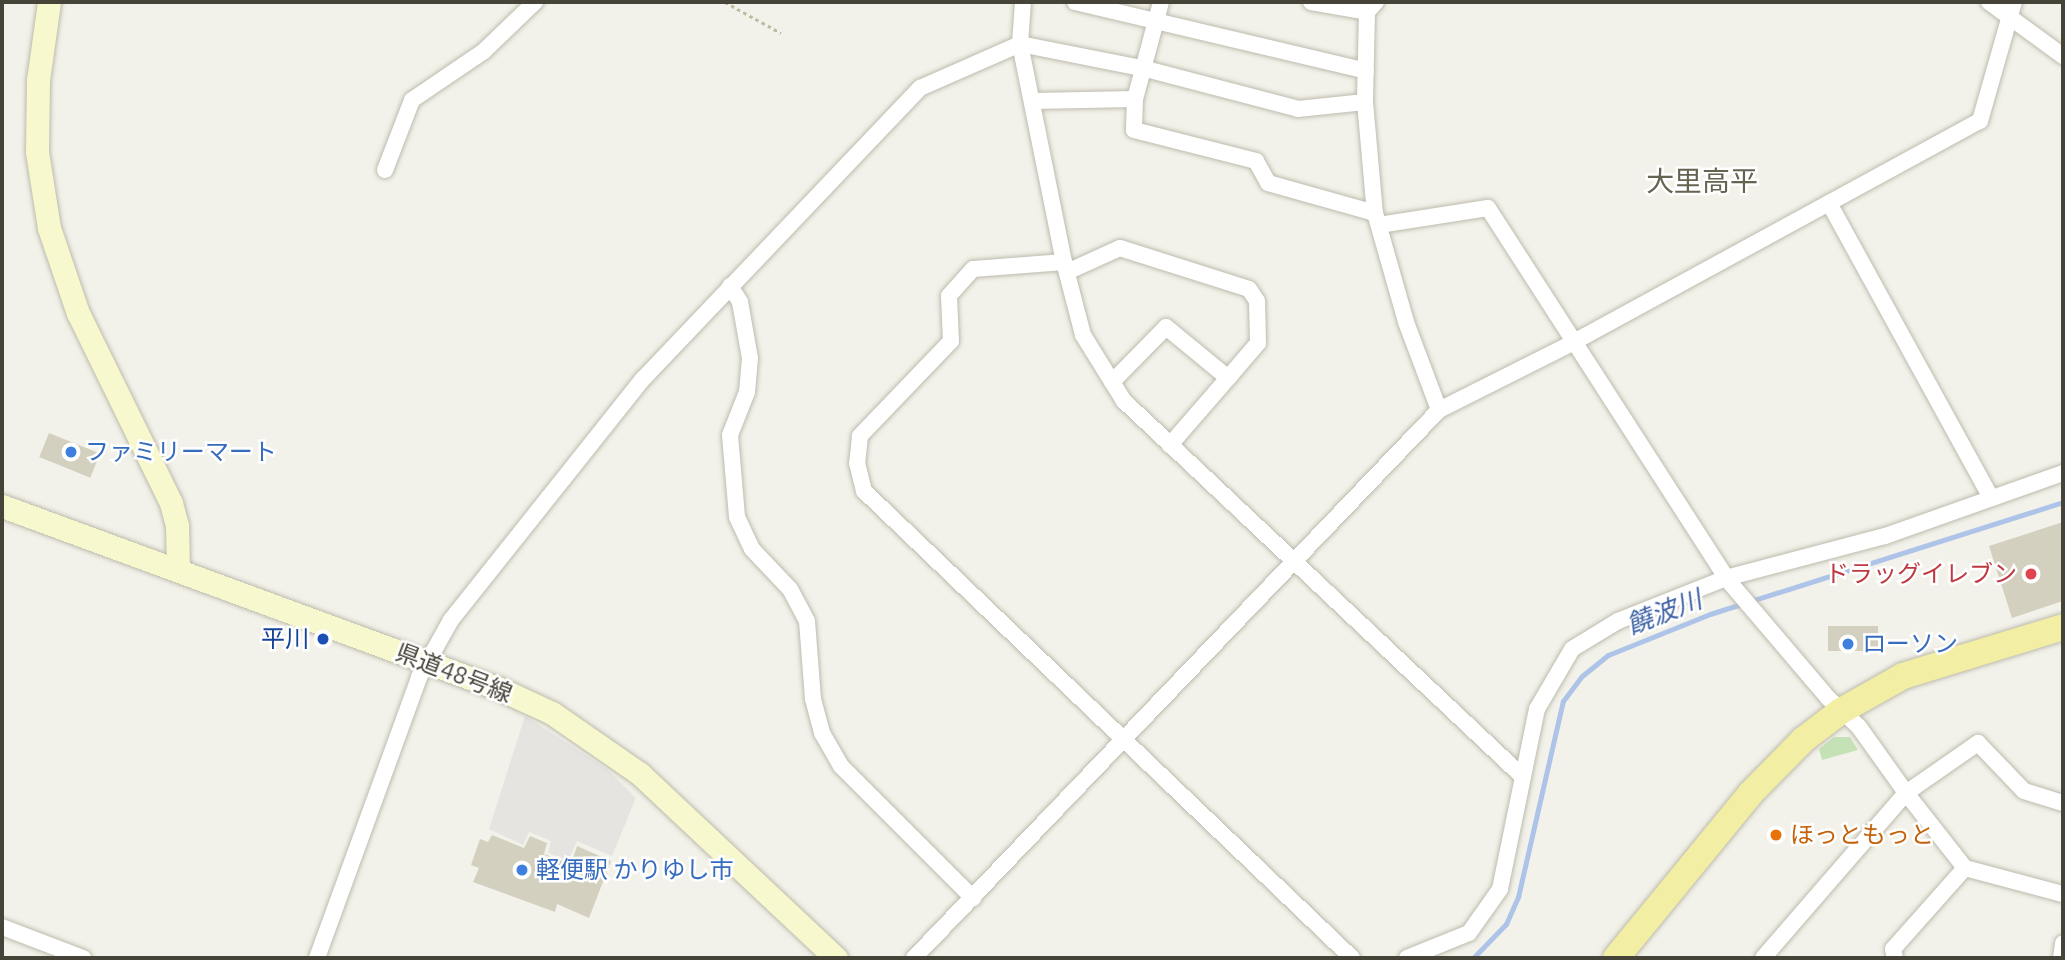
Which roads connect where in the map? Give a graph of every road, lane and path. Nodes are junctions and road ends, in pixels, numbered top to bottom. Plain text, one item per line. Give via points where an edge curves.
1 (49, 2) edge
2 (535, 2) edge
3 (725, 2) edge
4 (1023, 2) edge
5 (1075, 2) edge
6 (1161, 2) edge
7 (1311, 2) edge
8 (1989, 2) edge
9 (1371, 7) edge
10 (2013, 8) edge
11 (1157, 21) junction
12 (781, 33) dead end
13 (1020, 44) junction
14 (2063, 56) edge
15 (1146, 69) junction
16 (1366, 71) junction
17 (1135, 99) junction
18 (1032, 101) junction
19 (1365, 102) junction
20 (385, 170) dead end
21 (1829, 204) junction
22 (1377, 219) junction
23 (1066, 267) junction
24 (730, 286) junction
25 (1574, 342) junction
26 (1228, 378) junction
27 (1112, 382) junction
28 (1439, 410) junction
29 (1170, 445) junction
30 (2063, 473) edge
31 (1990, 496) junction
32 (2, 506) edge
33 (1295, 564) junction
34 (178, 569) junction
35 (1726, 578) junction
36 (2063, 627) edge
37 (425, 662) junction
38 (1841, 711) junction
39 (1125, 739) junction
40 (1523, 777) junction
41 (1906, 793) junction
42 (2063, 803) edge
43 (1965, 868) junction
44 (2063, 894) edge
45 (973, 898) junction
46 (2, 927) edge
47 (2063, 943) edge
48 (83, 958) edge
49 (317, 958) edge
50 (836, 958) edge
51 (914, 958) edge
52 (1352, 958) edge
53 (1408, 958) edge
54 (1616, 958) edge
55 (1763, 958) edge
56 (1895, 958) edge
57 (2061, 958) edge

1 - 34 main road via 38,80 37,152 49,229 78,313 171,503 177,525
2 - 20 street via 484,51 412,100
3 - 12 path
4 - 13 street
5 - 11 street
6 - 11 street
7 - 9 street
8 - 10 street
9 - 16 street
10 - 14 street
10 - 21 street via 1980,121
11 - 15 street
11 - 16 street
13 - 15 street
13 - 18 street
13 - 24 street via 920,88
15 - 17 street
15 - 19 street via 1298,109
16 - 19 street
17 - 18 street
17 - 22 street via 1134,130 1255,161 1268,183
18 - 23 street
19 - 22 street
21 - 25 street
21 - 31 street
22 - 25 street via 1488,208
22 - 28 street via 1406,321
23 - 26 street via 1121,248 1248,289 1257,301 1258,343
23 - 27 street via 1083,335
23 - 39 street via 973,269 948,296 951,341 860,436 857,463 864,491
24 - 37 street via 596,434 451,620
24 - 45 street via 740,302 750,358 747,392 730,435 737,517 752,549 790,589 807,621 813,699 822,733 841,766
25 - 28 street
25 - 35 street
26 - 27 street via 1166,327
26 - 29 street
27 - 29 street via 1124,401
28 - 33 street
29 - 33 street
30 - 31 street
31 - 35 street via 1885,537
32 - 34 main road, 県道48号線
33 - 39 street
33 - 40 street
34 - 37 main road, 県道48号線
35 - 38 street
35 - 40 street via 1618,621 1572,649 1537,709
36 - 38 main road via 1903,677
37 - 49 street
37 - 50 main road, 県道48号線 via 528,701 604,746 674,804
38 - 41 street via 1859,727
38 - 54 main road via 1750,794
39 - 45 street
39 - 52 street
40 - 53 street via 1500,889 1469,933
41 - 42 street via 1978,743 2024,791
41 - 43 street
41 - 55 street
43 - 44 street
43 - 56 street via 1893,949
45 - 51 street
46 - 48 street
47 - 57 street

